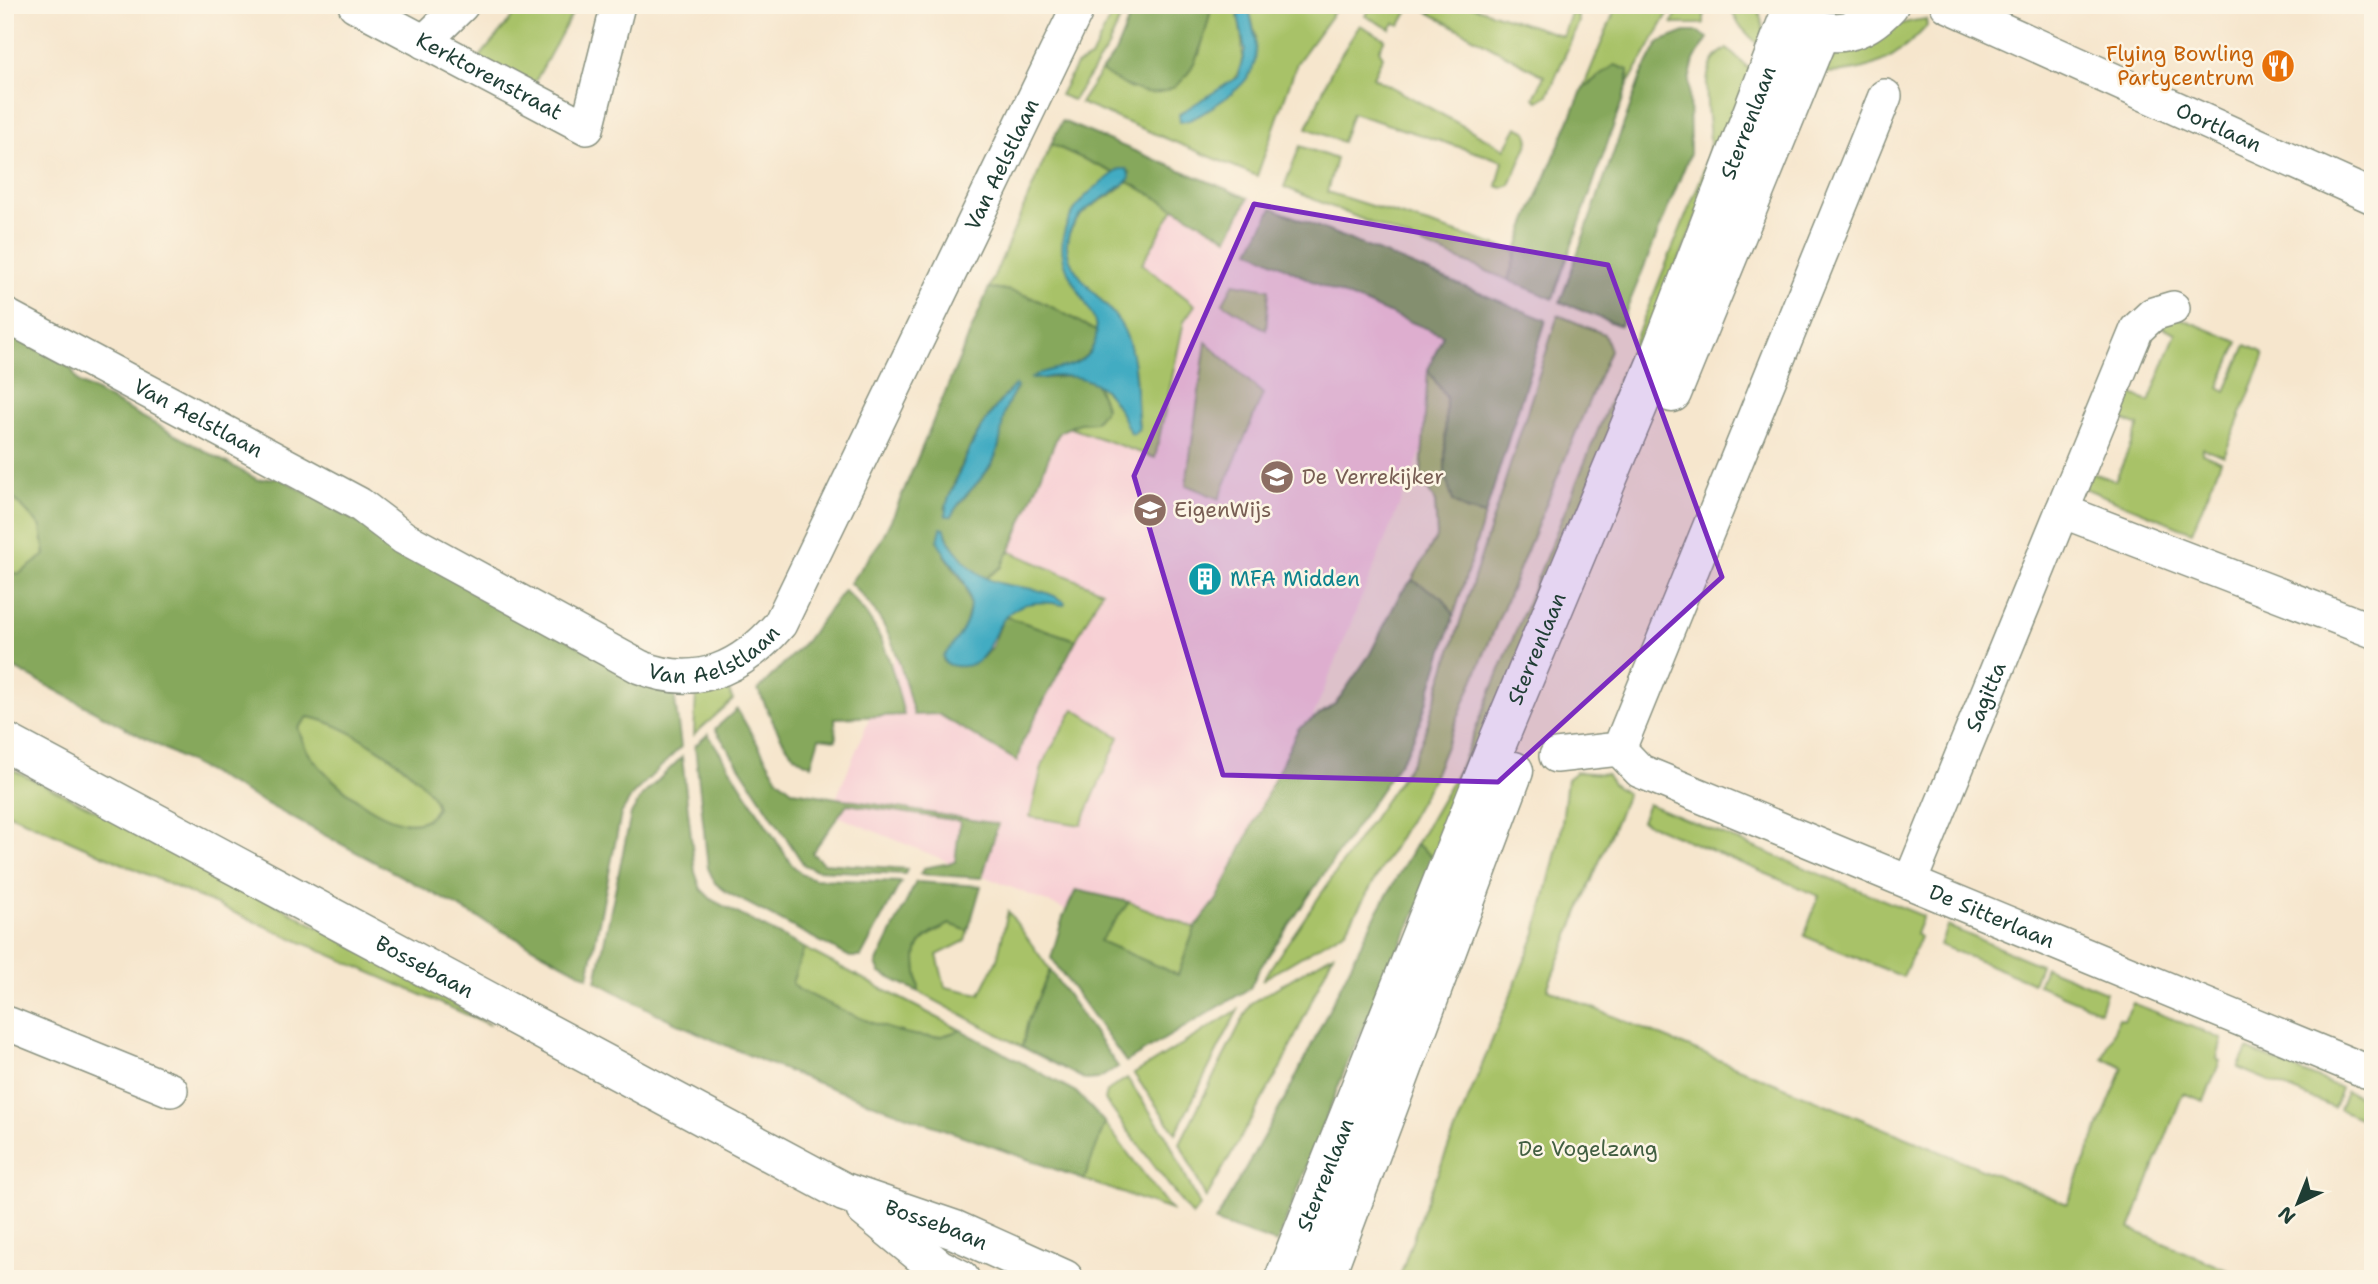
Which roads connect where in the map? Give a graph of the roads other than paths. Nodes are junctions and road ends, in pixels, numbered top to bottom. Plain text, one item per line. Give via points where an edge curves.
1 (355, 5) edge
2 (462, 5) edge
3 (618, 5) edge
4 (1079, 5) edge
5 (1889, 5) edge
6 (1947, 5) edge
7 (1794, 19) edge
8 (425, 42) junction
9 (1885, 96) dead end
10 (2369, 186) edge
11 (2173, 308) dead end
12 (5, 315) edge
13 (2062, 511) junction
14 (2373, 631) edge
15 (5, 742) edge
16 (1619, 749) junction
17 (1556, 756) dead end
18 (1910, 882) junction
19 (5, 1026) edge
20 (2373, 1074) edge
21 (171, 1090) dead end
22 (845, 1192) junction
23 (960, 1279) edge
24 (1064, 1279) edge
25 (1284, 1279) edge
26 (1324, 1279) edge

1 - 8 street, Kerktorenstraat
2 - 8 street
3 - 8 street, Kerktorenstraat via 587,128
4 - 12 street, Van Aelstlaan via 780,624 753,651 713,672 683,678 640,667 404,538 359,504
5 - 7 street via 1878,18 1840,33
6 - 10 street, Oortlaan
7 - 25 street, Sterrenlaan
7 - 26 street, Sterrenlaan
9 - 16 street
11 - 13 street, Sagitta via 2152,314 2137,329
13 - 14 street
13 - 18 street, Sagitta
15 - 22 street, Bossebaan
16 - 17 street
16 - 18 street, De Sitterlaan via 1640,771
18 - 20 street, De Sitterlaan
19 - 21 street
22 - 23 street, Bossebaan via 939,1268
22 - 24 street, Bossebaan via 955,1230

